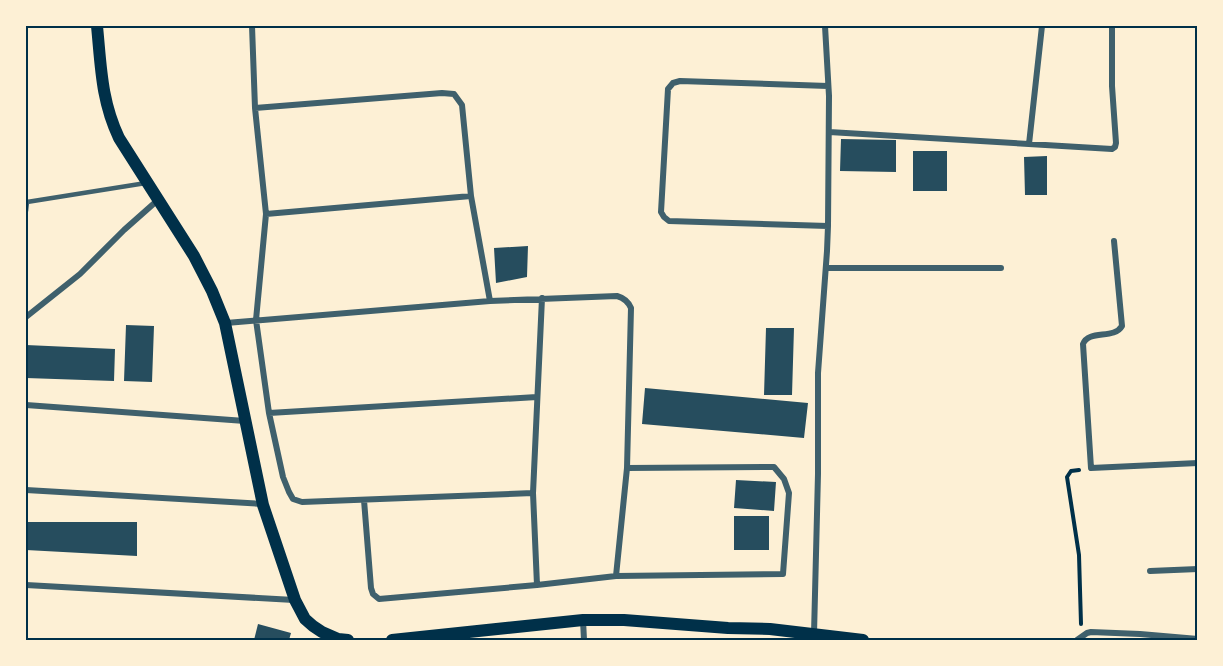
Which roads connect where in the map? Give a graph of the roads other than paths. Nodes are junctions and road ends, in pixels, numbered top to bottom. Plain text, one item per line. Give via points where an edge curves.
1 (97, 26) edge
2 (252, 26) edge
3 (825, 26) edge
4 (1042, 26) edge
5 (1112, 26) edge
6 (828, 86) junction
7 (255, 108) junction
8 (829, 132) junction
9 (1029, 144) junction
10 (147, 183) junction
11 (471, 196) junction
12 (159, 199) junction
13 (26, 201) edge
14 (26, 211) edge
15 (266, 214) junction
16 (828, 226) junction
17 (1114, 241) dead end
18 (826, 268) junction
19 (1001, 268) dead end
20 (542, 298) junction
21 (490, 301) junction
22 (26, 317) edge
23 (256, 320) junction
24 (225, 323) junction
25 (537, 397) junction
26 (26, 405) edge
27 (269, 413) junction
28 (246, 421) junction
29 (1197, 463) edge
30 (627, 468) junction
31 (26, 490) edge
32 (533, 493) junction
33 (363, 500) junction
34 (263, 504) junction
35 (1197, 569) edge
36 (1150, 571) dead end
37 (616, 576) junction
38 (26, 585) edge
39 (537, 585) junction
40 (294, 600) junction
41 (583, 620) junction
42 (814, 634) junction
43 (770, 635) edge
44 (1079, 638) edge
45 (1197, 639) edge
46 (348, 640) edge
47 (392, 640) edge
48 (584, 640) edge
49 (860, 640) edge

1 - 10 main road via 102,85 112,123
2 - 7 street
3 - 6 street
4 - 9 street
5 - 9 street via 1115,147
6 - 8 street
6 - 16 street via 672,83 668,89 661,212 669,221
7 - 11 street via 454,94 462,105
7 - 15 street
8 - 9 street
8 - 16 street
10 - 12 main road
10 - 13 lane
11 - 15 street
11 - 21 street
12 - 22 street via 80,274
12 - 24 main road via 195,256
13 - 14 lane
15 - 23 street
16 - 18 street
17 - 29 street via 1122,326 1117,332 1085,339 1083,344 1090,468
18 - 19 street
18 - 42 street via 818,373
20 - 21 street
20 - 25 street
20 - 30 street via 617,296 629,303
21 - 23 street
23 - 24 street
23 - 27 street
24 - 28 main road
25 - 27 street
25 - 32 street
26 - 28 street
27 - 33 street via 283,477 293,499
28 - 34 main road
30 - 37 street
30 - 37 street via 774,467 789,493 783,574
31 - 34 street
32 - 33 street
32 - 39 street
33 - 39 street via 371,588 379,599
34 - 40 main road
35 - 36 street
37 - 39 street
38 - 40 street
40 - 46 main road via 313,626
41 - 43 main road via 728,628
41 - 47 main road
41 - 48 street
42 - 43 main road
42 - 49 main road
44 - 45 street via 1096,632

